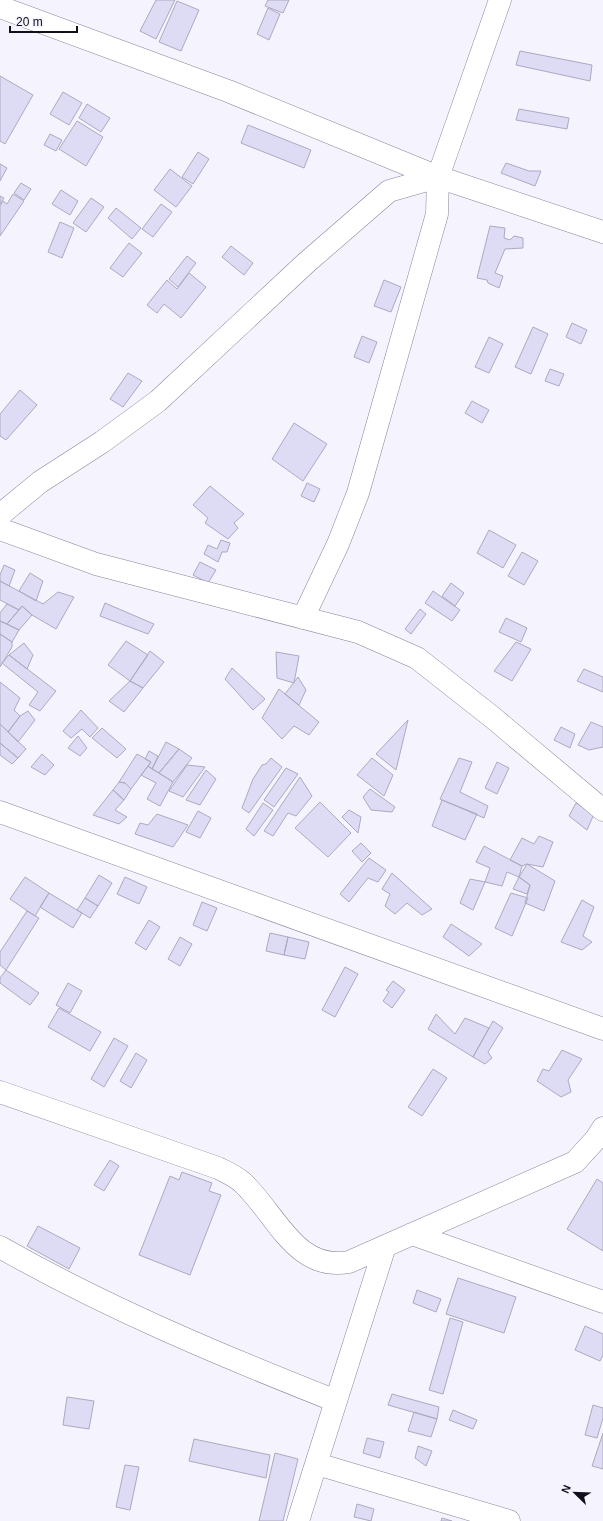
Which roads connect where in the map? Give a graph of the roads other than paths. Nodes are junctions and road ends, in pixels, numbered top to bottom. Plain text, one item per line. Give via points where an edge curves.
1 (500, 0) edge
2 (0, 7) edge
3 (438, 177) junction
4 (603, 232) edge
5 (0, 515) edge
6 (0, 529) edge
7 (303, 618) junction
8 (603, 810) edge
9 (0, 812) edge
10 (603, 1029) edge
11 (0, 1092) edge
12 (603, 1128) edge
13 (412, 1234) junction
14 (385, 1246) junction
15 (0, 1247) edge
16 (603, 1302) edge
17 (336, 1401) junction
18 (317, 1464) junction
19 (298, 1521) edge
20 (509, 1521) edge

1 - 3 street
2 - 3 street via 228,91
3 - 4 street
3 - 5 street via 389,190 306,263 158,401 102,442 40,482
3 - 7 street via 437,214 358,493 338,544
6 - 7 street via 96,564
7 - 8 street via 358,632 417,658
9 - 10 street
11 - 14 street via 232,1175 243,1183 300,1250 318,1261 328,1264 349,1262
12 - 13 street via 574,1162
13 - 14 street
13 - 16 street
14 - 17 street
15 - 17 street via 105,1301 181,1336
17 - 18 street
18 - 19 street
18 - 20 street

